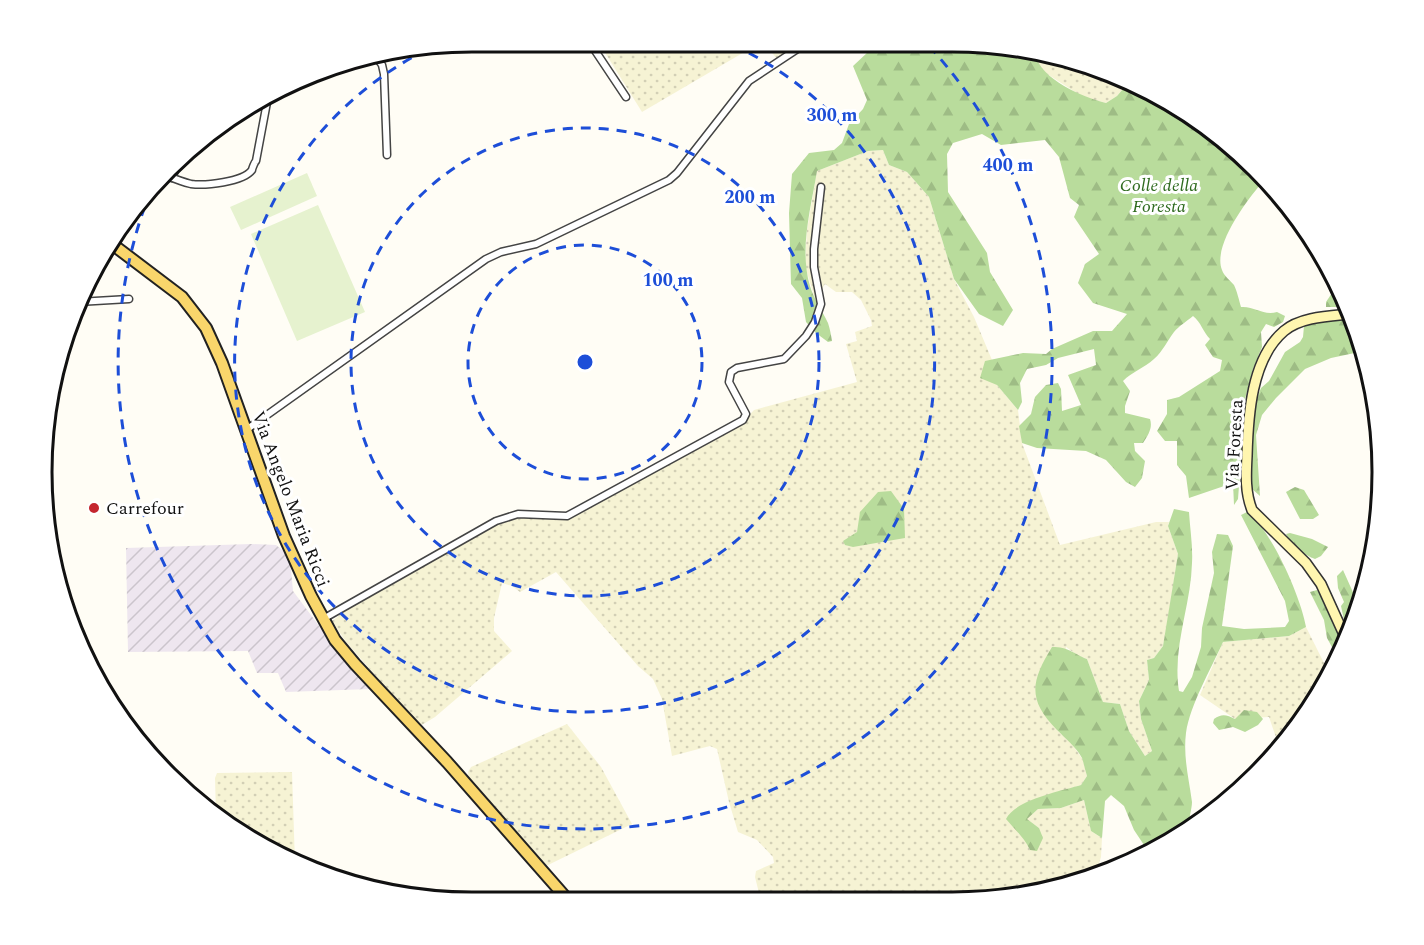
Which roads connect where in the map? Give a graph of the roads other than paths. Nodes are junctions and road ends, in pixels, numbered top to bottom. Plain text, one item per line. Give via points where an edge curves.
1 (596, 52) edge
2 (793, 52) edge
3 (379, 64) edge
4 (627, 97) dead end
5 (266, 107) edge
6 (387, 155) dead end
7 (174, 178) edge
8 (821, 187) dead end
9 (117, 249) edge
10 (129, 299) dead end
11 (89, 301) edge
12 (1341, 315) edge
13 (246, 430) junction
14 (322, 619) junction
15 (1341, 629) edge
16 (561, 892) edge

1 - 4 street
2 - 13 street via 750,81 669,180 536,244 486,259
3 - 6 street via 384,74
5 - 7 street via 252,170 231,180 200,185
8 - 14 street via 814,249 819,312 806,336 784,359 730,372 729,382 745,418 573,513 559,517 518,514 496,521
9 - 13 main road, Via Angelo Maria Ricci via 182,297 195,312 216,348
10 - 11 street
12 - 15 main road, Via Foresta via 1304,321 1285,330 1273,342 1251,397 1246,486 1252,510 1306,562
13 - 14 main road, Via Angelo Maria Ricci via 284,536
14 - 16 main road, Via Angelo Maria Ricci via 355,664

